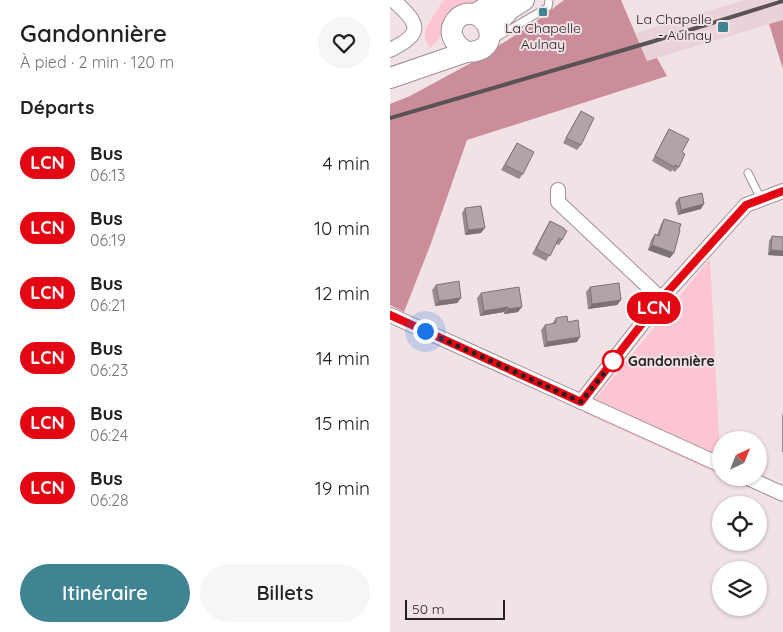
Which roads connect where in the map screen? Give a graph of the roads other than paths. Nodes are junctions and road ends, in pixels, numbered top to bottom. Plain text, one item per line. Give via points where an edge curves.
1 (393, 0) edge
2 (498, 0) edge
3 (524, 0) edge
4 (549, 0) edge
5 (476, 13) junction
6 (452, 31) junction
7 (489, 37) junction
8 (390, 50) edge
9 (466, 52) junction
10 (394, 76) edge
11 (748, 173) dead end
12 (558, 190) dead end
13 (783, 191) edge
14 (761, 200) junction
15 (662, 298) junction
16 (390, 316) edge
17 (581, 402) junction
18 (712, 461) edge
19 (766, 486) edge
20 (783, 494) edge

1 - 8 street via 403,9 415,31
2 - 5 main road
3 - 7 main road via 510,9
4 - 7 lane via 548,7 502,35
5 - 6 main road via 461,16
5 - 7 main road via 488,24
6 - 9 main road via 455,43
6 - 10 main road via 436,51
7 - 9 main road via 483,48
9 - 10 main road
11 - 14 lane
12 - 15 street via 558,202
13 - 14 street
14 - 15 street via 746,205
15 - 17 street
16 - 17 street
17 - 18 street
19 - 20 street

